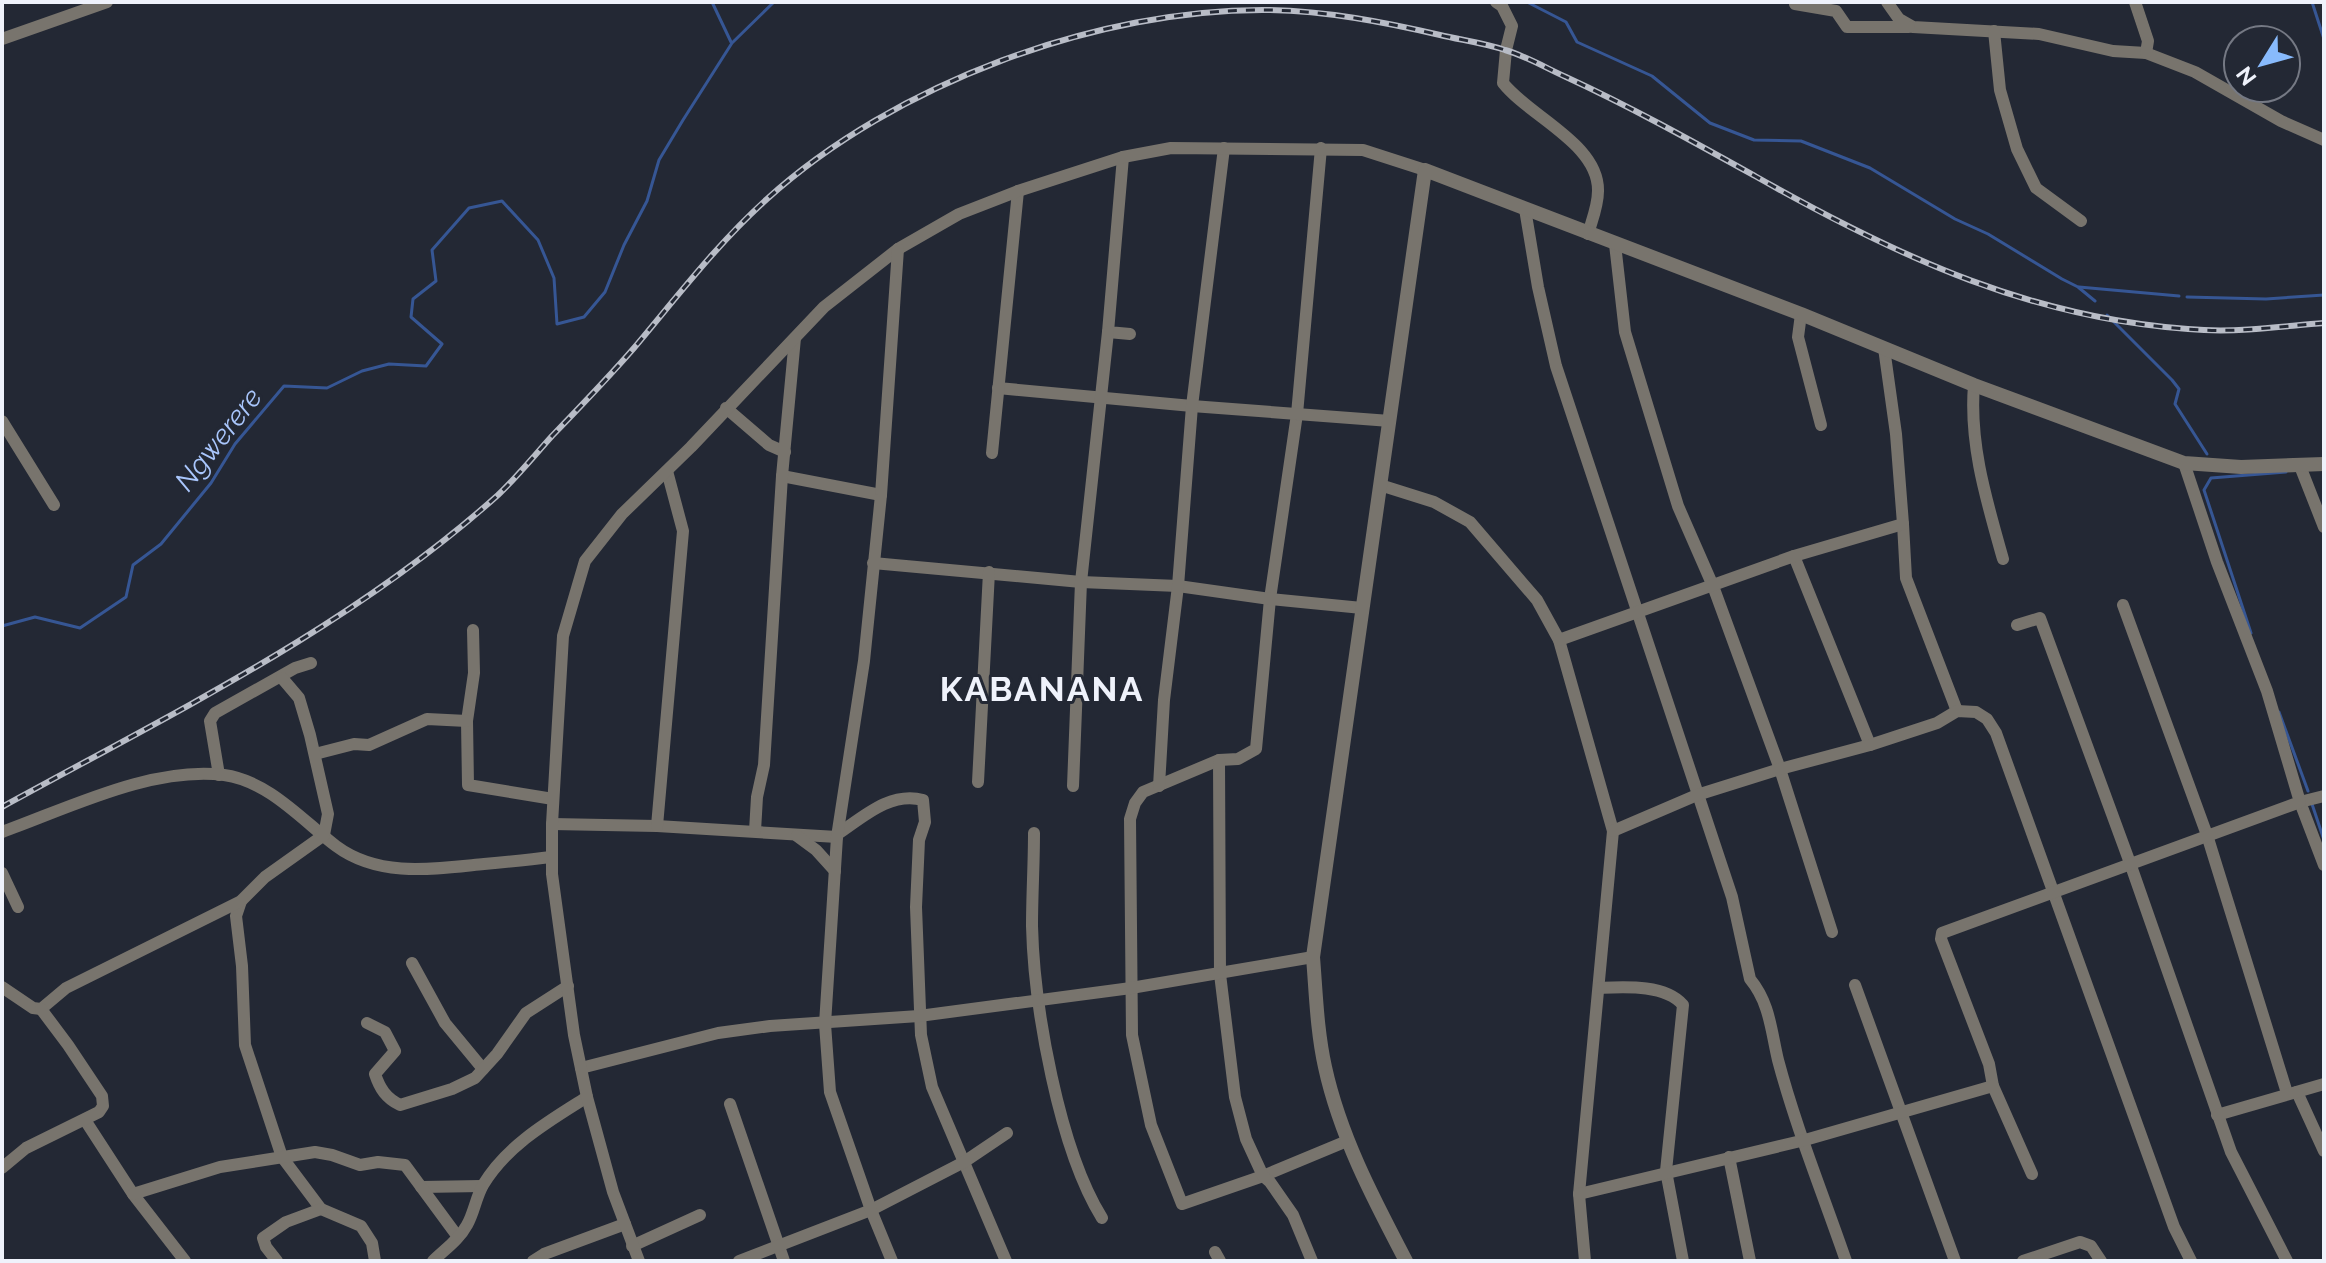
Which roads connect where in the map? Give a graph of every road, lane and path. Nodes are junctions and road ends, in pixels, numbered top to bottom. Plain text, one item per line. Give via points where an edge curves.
1 (107, 2) edge
2 (1496, 2) edge
3 (1887, 2) edge
4 (2135, 2) edge
5 (1795, 4) edge
6 (1913, 27) junction
7 (1994, 31) junction
8 (2, 39) edge
9 (2146, 53) junction
10 (2324, 140) edge
11 (1224, 148) junction
12 (1321, 148) junction
13 (1123, 157) junction
14 (1425, 170) junction
15 (1018, 191) junction
16 (1525, 209) junction
17 (2081, 221) dead end
18 (1588, 234) junction
19 (1615, 244) junction
20 (898, 249) junction
21 (1801, 314) junction
22 (1108, 332) junction
23 (1130, 334) dead end
24 (795, 338) junction
25 (1884, 348) junction
26 (1974, 385) junction
27 (998, 388) junction
28 (1100, 398) junction
29 (1192, 406) junction
30 (726, 408) junction
31 (1297, 414) junction
32 (2, 421) edge
33 (1390, 421) junction
34 (1821, 425) dead end
35 (785, 452) junction
36 (992, 453) dead end
37 (2184, 463) junction
38 (2324, 464) edge
39 (2300, 466) junction
40 (667, 471) junction
41 (782, 476) junction
42 (1380, 485) junction
43 (881, 495) junction
44 (54, 505) dead end
45 (1903, 524) junction
46 (2324, 527) edge
47 (1794, 556) junction
48 (2003, 559) dead end
49 (873, 563) junction
50 (989, 572) junction
51 (1081, 582) junction
52 (1178, 586) junction
53 (1713, 586) junction
54 (1270, 599) junction
55 (2123, 605) dead end
56 (1362, 608) junction
57 (1637, 611) junction
58 (2017, 625) dead end
59 (473, 630) dead end
60 (1559, 640) junction
61 (311, 663) dead end
62 (282, 678) junction
63 (1957, 711) junction
64 (467, 721) junction
65 (1870, 745) junction
66 (315, 754) junction
67 (1219, 760) junction
68 (1780, 769) junction
69 (219, 775) junction
70 (978, 782) dead end
71 (1073, 786) dead end
72 (1159, 786) junction
73 (1697, 795) junction
74 (2324, 796) edge
75 (553, 799) junction
76 (2300, 802) junction
77 (552, 824) junction
78 (657, 826) junction
79 (755, 831) junction
80 (1613, 831) junction
81 (2, 832) edge
82 (1034, 833) dead end
83 (324, 835) junction
84 (838, 835) junction
85 (2207, 835) junction
86 (797, 836) junction
87 (551, 857) junction
88 (2130, 863) junction
89 (2324, 865) edge
90 (835, 871) junction
91 (2, 873) edge
92 (2052, 891) junction
93 (241, 901) junction
94 (18, 907) dead end
95 (1832, 932) dead end
96 (1313, 957) junction
97 (412, 963) dead end
98 (1220, 974) junction
99 (1855, 985) dead end
100 (568, 986) junction
101 (2, 987) edge
102 (1131, 988) junction
103 (1599, 988) junction
104 (1039, 1000) junction
105 (41, 1009) junction
106 (919, 1016) junction
107 (367, 1023) dead end
108 (825, 1024) junction
109 (581, 1068) junction
110 (483, 1069) junction
111 (2324, 1084) edge
112 (1993, 1086) junction
113 (2292, 1092) junction
114 (587, 1097) junction
115 (730, 1104) dead end
116 (1900, 1111) junction
117 (2217, 1115) junction
118 (85, 1120) junction
119 (1007, 1133) dead end
120 (1805, 1140) junction
121 (1347, 1141) junction
122 (2324, 1151) edge
123 (282, 1157) junction
124 (1729, 1157) junction
125 (964, 1162) junction
126 (2, 1168) edge
127 (1666, 1171) junction
128 (2032, 1174) dead end
129 (1263, 1176) junction
130 (482, 1186) junction
131 (421, 1187) junction
132 (133, 1194) junction
133 (1579, 1194) junction
134 (321, 1209) junction
135 (871, 1210) junction
136 (700, 1215) dead end
137 (1102, 1218) dead end
138 (625, 1224) junction
139 (458, 1237) junction
140 (632, 1246) junction
141 (778, 1246) junction
142 (441, 1258) edge
143 (185, 1261) edge
144 (277, 1261) edge
145 (375, 1261) edge
146 (533, 1261) edge
147 (639, 1261) edge
148 (739, 1261) edge
149 (784, 1261) edge
150 (892, 1261) edge
151 (1006, 1261) edge
152 (1312, 1261) edge
153 (1406, 1261) edge
154 (1585, 1261) edge
155 (1683, 1261) edge
156 (1750, 1261) edge
157 (1846, 1261) edge
158 (1955, 1261) edge
159 (2023, 1261) edge
160 (2101, 1261) edge
161 (2191, 1261) edge
162 (2287, 1261) edge

1 - 8 street
2 - 18 street via 1512,26 1503,83 1583,152 1593,168 1598,189
3 - 6 street
4 - 9 street via 2148,41
5 - 6 street via 1836,11 1847,27
6 - 7 street
7 - 9 street
7 - 17 street via 2000,90 2017,149 2036,188
9 - 10 street via 2195,72
11 - 12 street
11 - 13 street via 1171,148
11 - 29 street
12 - 14 street via 1363,150
12 - 31 street
13 - 15 street
13 - 22 street
14 - 16 street
14 - 33 street
15 - 20 street via 959,214
15 - 27 street
16 - 18 street
16 - 57 street via 1556,366
18 - 19 street
19 - 21 street
19 - 53 street via 1625,332 1678,506
20 - 24 street via 824,307
20 - 43 street
21 - 25 street
21 - 34 street via 1798,337
22 - 23 street
22 - 28 street
24 - 30 street
24 - 35 street
25 - 26 street
25 - 45 street
26 - 37 street
26 - 48 street via 1976,448
27 - 28 street
27 - 36 street
28 - 29 street
28 - 51 street
29 - 31 street
29 - 52 street
30 - 35 street
30 - 40 street
31 - 33 street
31 - 54 street
32 - 44 street
33 - 42 street
35 - 41 street
37 - 39 street
37 - 76 street via 2267,691
38 - 39 street
39 - 46 street
40 - 75 street via 622,514 585,561 577,583 563,636
40 - 78 street via 683,531
41 - 43 street
41 - 79 street
42 - 56 street
42 - 60 street via 1434,502 1470,522 1537,600
43 - 49 street
45 - 47 street
45 - 63 street via 1906,578
47 - 53 street
47 - 65 street
49 - 50 street
49 - 84 street
50 - 51 street
50 - 70 street
51 - 52 street
51 - 71 street
52 - 54 street
52 - 72 street
53 - 57 street
53 - 68 street
54 - 56 street
54 - 67 street via 1256,749 1238,759
55 - 85 street
56 - 96 street
57 - 60 street
57 - 73 street
58 - 88 street via 2040,618
59 - 64 street
60 - 80 street
61 - 62 street
62 - 66 street via 299,698
62 - 69 street via 215,713 210,721
63 - 65 street
63 - 92 street via 1976,712 1996,733
64 - 66 street via 427,719 369,745
64 - 75 street via 468,785
65 - 68 street
66 - 83 street via 328,814
67 - 72 street
67 - 98 street
68 - 73 street
68 - 95 street
69 - 81 street via 168,775
69 - 83 street via 252,783
72 - 102 street via 1143,792 1130,819
73 - 80 street
73 - 120 street via 1732,897 1750,979 1769,1015
74 - 76 street
75 - 77 street
76 - 85 street
76 - 89 street
77 - 78 street
77 - 87 street
78 - 79 street
79 - 86 street
80 - 103 street
82 - 104 street via 1032,927
83 - 87 street via 378,867 437,870
83 - 93 street
84 - 86 street
84 - 90 street
84 - 106 street via 895,799 923,800 916,907
85 - 88 street
85 - 113 street
86 - 90 street
87 - 100 street
88 - 92 street
88 - 117 street
90 - 108 street
91 - 94 street
92 - 112 street via 1942,933
92 - 161 street
93 - 105 street via 66,988
93 - 123 street via 236,916 245,1045
96 - 98 street
96 - 121 street via 1325,1069
97 - 110 street via 445,1023
98 - 102 street
98 - 129 street via 1235,1097
99 - 116 street
100 - 109 street
100 - 110 street via 526,1013
101 - 105 street
102 - 104 street
102 - 129 street via 1132,1035 1151,1125 1182,1204
103 - 127 street via 1667,993 1683,1005
103 - 133 street
104 - 106 street
104 - 137 street via 1060,1112
105 - 118 street via 102,1096 99,1112
106 - 108 street
106 - 125 street via 932,1087
107 - 110 street via 385,1032 395,1051 375,1074 389,1100 400,1105 466,1084
108 - 109 street via 718,1033
108 - 135 street via 830,1092
109 - 114 street
111 - 113 street
112 - 116 street
112 - 128 street
113 - 117 street
113 - 122 street
114 - 130 street via 517,1145
114 - 138 street
115 - 141 street
116 - 120 street
116 - 158 street
117 - 162 street via 2236,1164
118 - 126 street via 26,1148
118 - 132 street
119 - 125 street
120 - 124 street
120 - 157 street
121 - 129 street
121 - 153 street
123 - 131 street via 315,1152 360,1165 400,1163
123 - 132 street via 210,1169
123 - 134 street
124 - 127 street
124 - 156 street
125 - 135 street
125 - 151 street
127 - 133 street
127 - 155 street
129 - 152 street via 1293,1215
130 - 131 street
130 - 139 street
131 - 139 street
132 - 143 street
133 - 154 street
134 - 144 street via 286,1222 263,1238
134 - 145 street via 361,1226
135 - 141 street
135 - 150 street
136 - 140 street
138 - 140 street
138 - 146 street
139 - 142 street
140 - 147 street
141 - 148 street
141 - 149 street
159 - 160 street via 2080,1242 2091,1246

